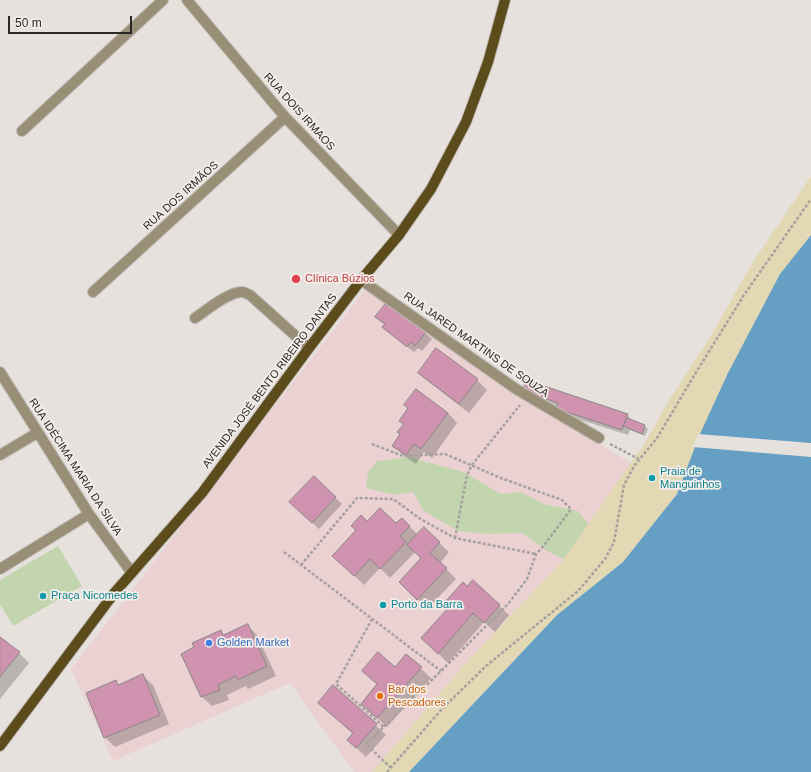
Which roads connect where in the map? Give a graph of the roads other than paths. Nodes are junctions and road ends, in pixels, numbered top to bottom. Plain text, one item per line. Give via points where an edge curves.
1 (163, 0) edge
2 (187, 0) edge
3 (505, 0) edge
4 (285, 117) junction
5 (22, 131) dead end
6 (400, 235) junction
7 (361, 280) junction
8 (93, 292) dead end
9 (195, 318) dead end
10 (309, 348) junction
11 (0, 372) edge
12 (37, 433) junction
13 (599, 438) road end
14 (0, 455) edge
15 (89, 514) junction
16 (0, 568) edge
17 (132, 573) junction
18 (0, 746) edge

1 - 5 street
2 - 4 street, RUA DOIS IRMAOS
3 - 6 main road, AVENIDA JOSÉ BENTO RIBEIRO DANTAS via 488,62 466,122 431,189
4 - 6 street, RUA DOIS IRMAOS
4 - 8 street, RUA DOS IRMÃOS
6 - 7 main road, AVENIDA JOSÉ BENTO RIBEIRO DANTAS
7 - 10 main road, AVENIDA JOSÉ BENTO RIBEIRO DANTAS
7 - 13 street, RUA JARED MARTINS DE SOUZA via 526,396
9 - 10 street via 229,295 244,292
10 - 17 main road, AVENIDA JOSÉ BENTO RIBEIRO DANTAS via 202,493
11 - 12 street, RUA IDÉCIMA MARIA DA SILVA
12 - 14 street
12 - 15 street, RUA IDÉCIMA MARIA DA SILVA
15 - 16 street
15 - 17 street, RUA IDÉCIMA MARIA DA SILVA
17 - 18 main road, AVENIDA JOSÉ BENTO RIBEIRO DANTAS

